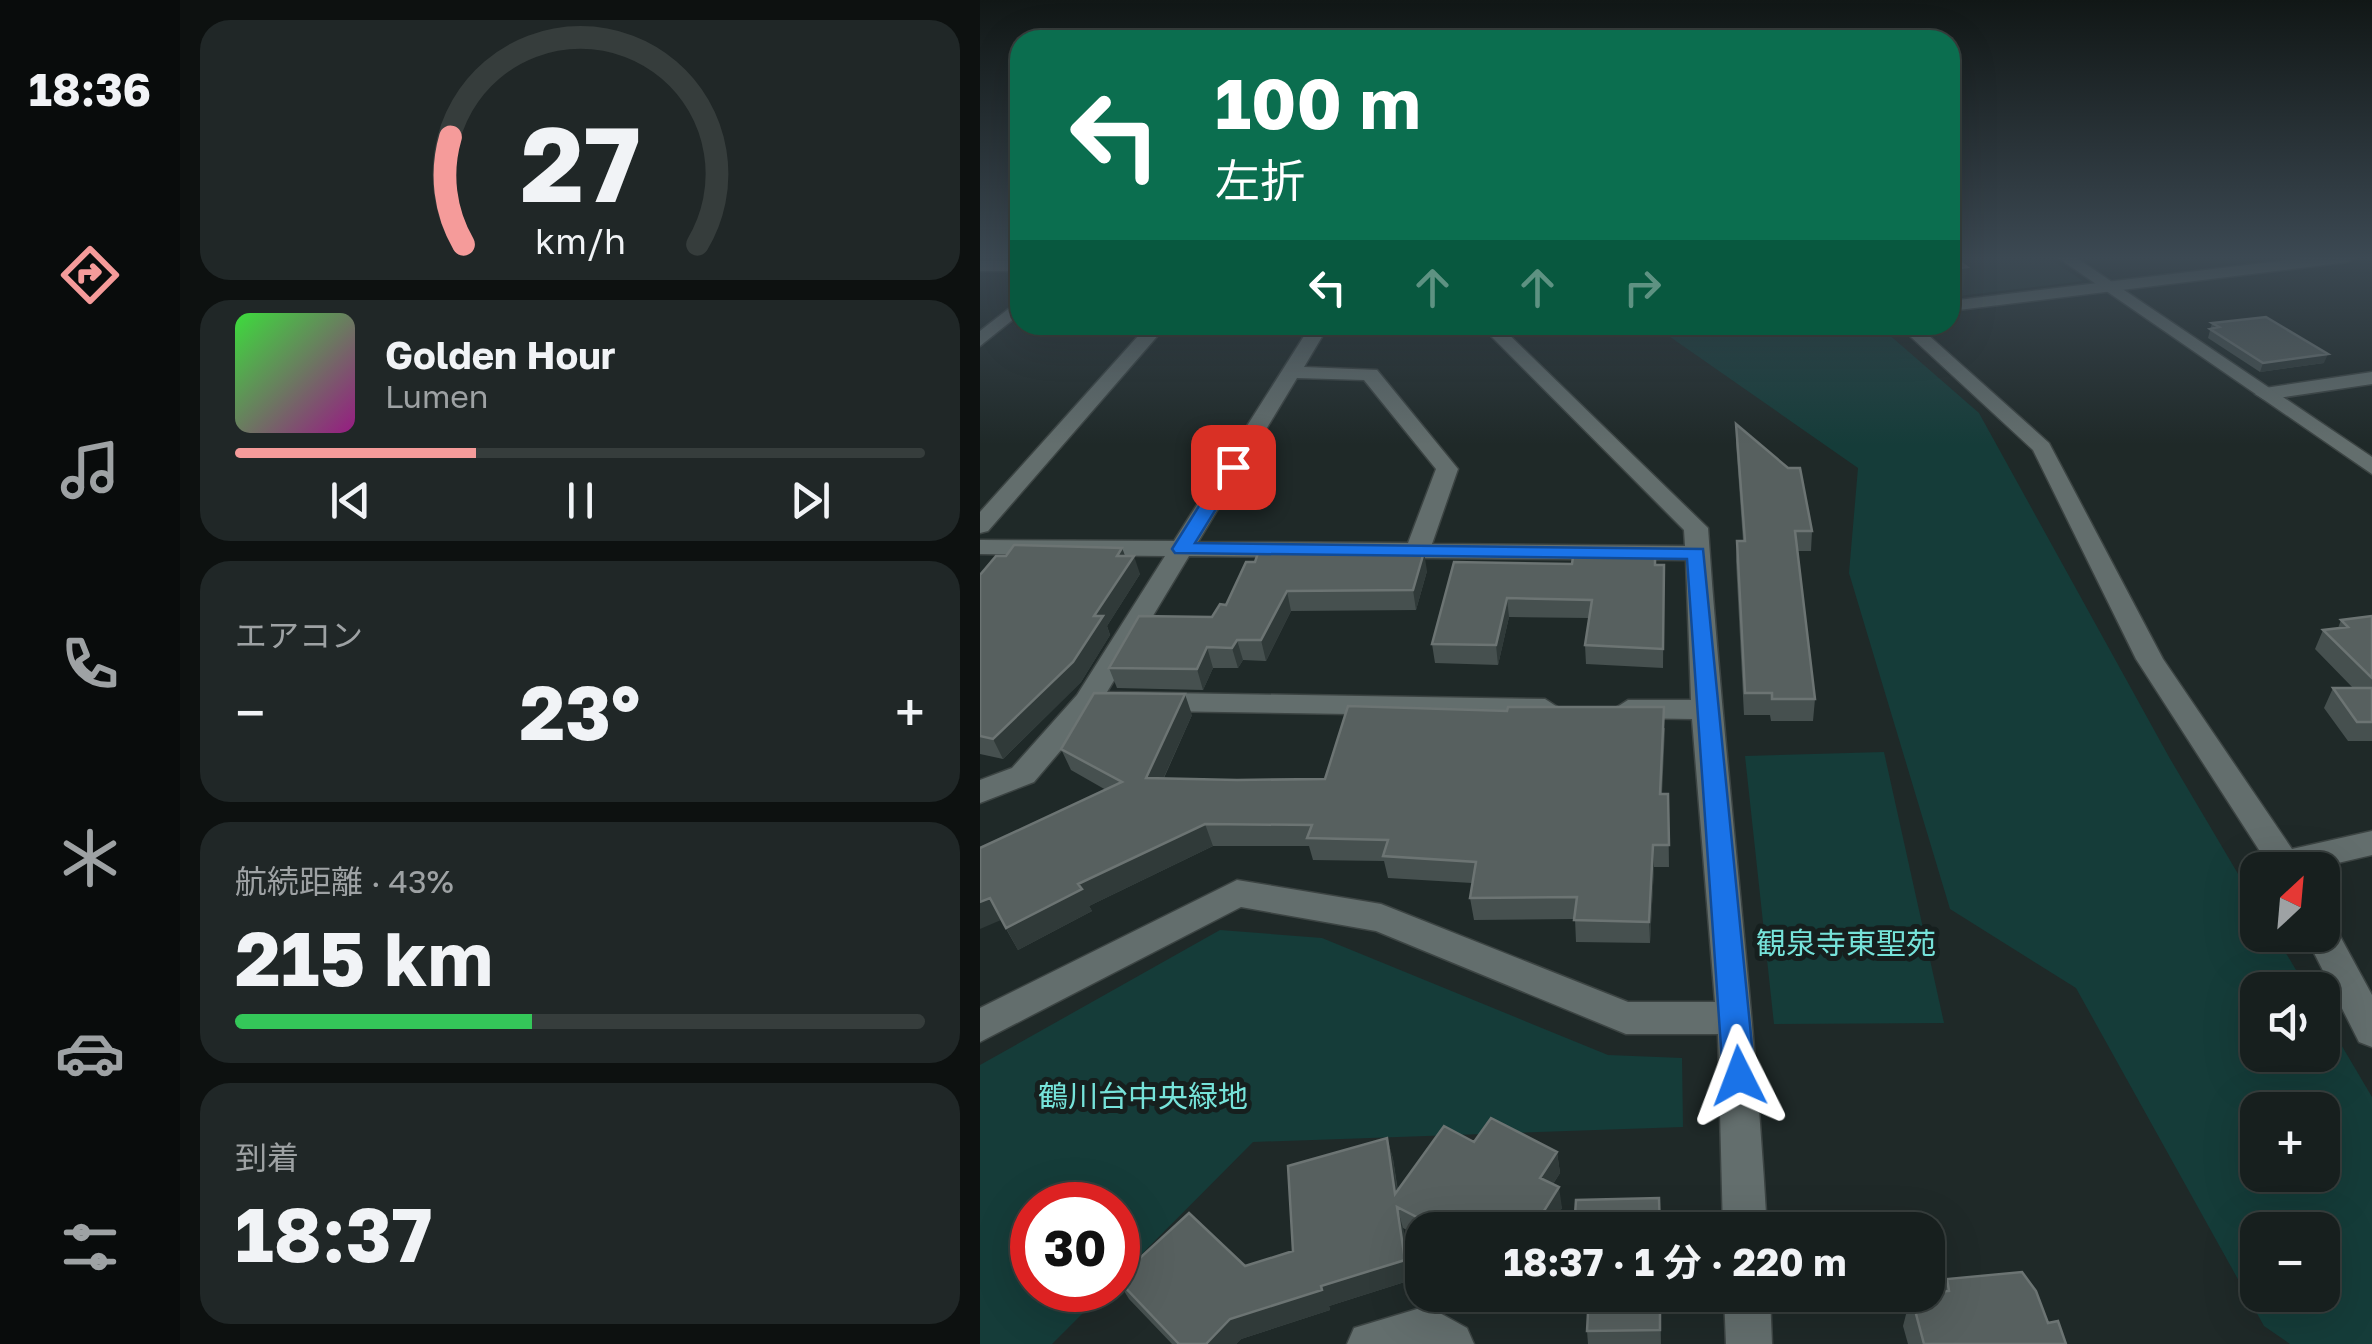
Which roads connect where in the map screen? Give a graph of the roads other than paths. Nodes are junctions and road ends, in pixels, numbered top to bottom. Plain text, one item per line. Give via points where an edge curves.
1 (1004, 320) edge
2 (2156, 320) edge
3 (1149, 335) edge
4 (1314, 335) edge
5 (1499, 335) edge
6 (1919, 335) edge
7 (980, 341) edge
8 (1292, 372) junction
9 (2372, 378) edge
10 (2265, 394) junction
11 (2372, 466) edge
12 (980, 526) edge
13 (980, 547) edge
14 (1182, 549) junction
15 (1417, 551) junction
16 (1696, 553) junction
17 (1086, 702) junction
18 (1566, 708) edge
19 (1606, 708) edge
20 (1706, 710) junction
21 (980, 792) edge
22 (2372, 843) edge
23 (2277, 852) edge
24 (2340, 852) edge
25 (2331, 952) edge
26 (1736, 1018) junction
27 (980, 1026) edge
28 (2372, 1031) edge
29 (1744, 1212) edge
30 (1748, 1312) edge
31 (1370, 1344) edge
32 (1451, 1344) edge
33 (1749, 1344) edge

1 - 7 street
2 - 10 street
3 - 12 street
4 - 8 street
5 - 16 street via 1696,528
6 - 23 street via 2042,447 2150,659
8 - 14 street
8 - 15 street via 1370,374 1447,470
9 - 10 street
10 - 11 street
13 - 14 street
14 - 15 street
14 - 17 street
15 - 16 street
16 - 20 street
17 - 18 street
17 - 21 street via 1023,775
19 - 20 street
20 - 26 street
22 - 24 street
25 - 28 street
26 - 27 street via 1626,1018 1381,918 1237,892
26 - 29 street
30 - 33 street
31 - 32 street via 1426,1328

